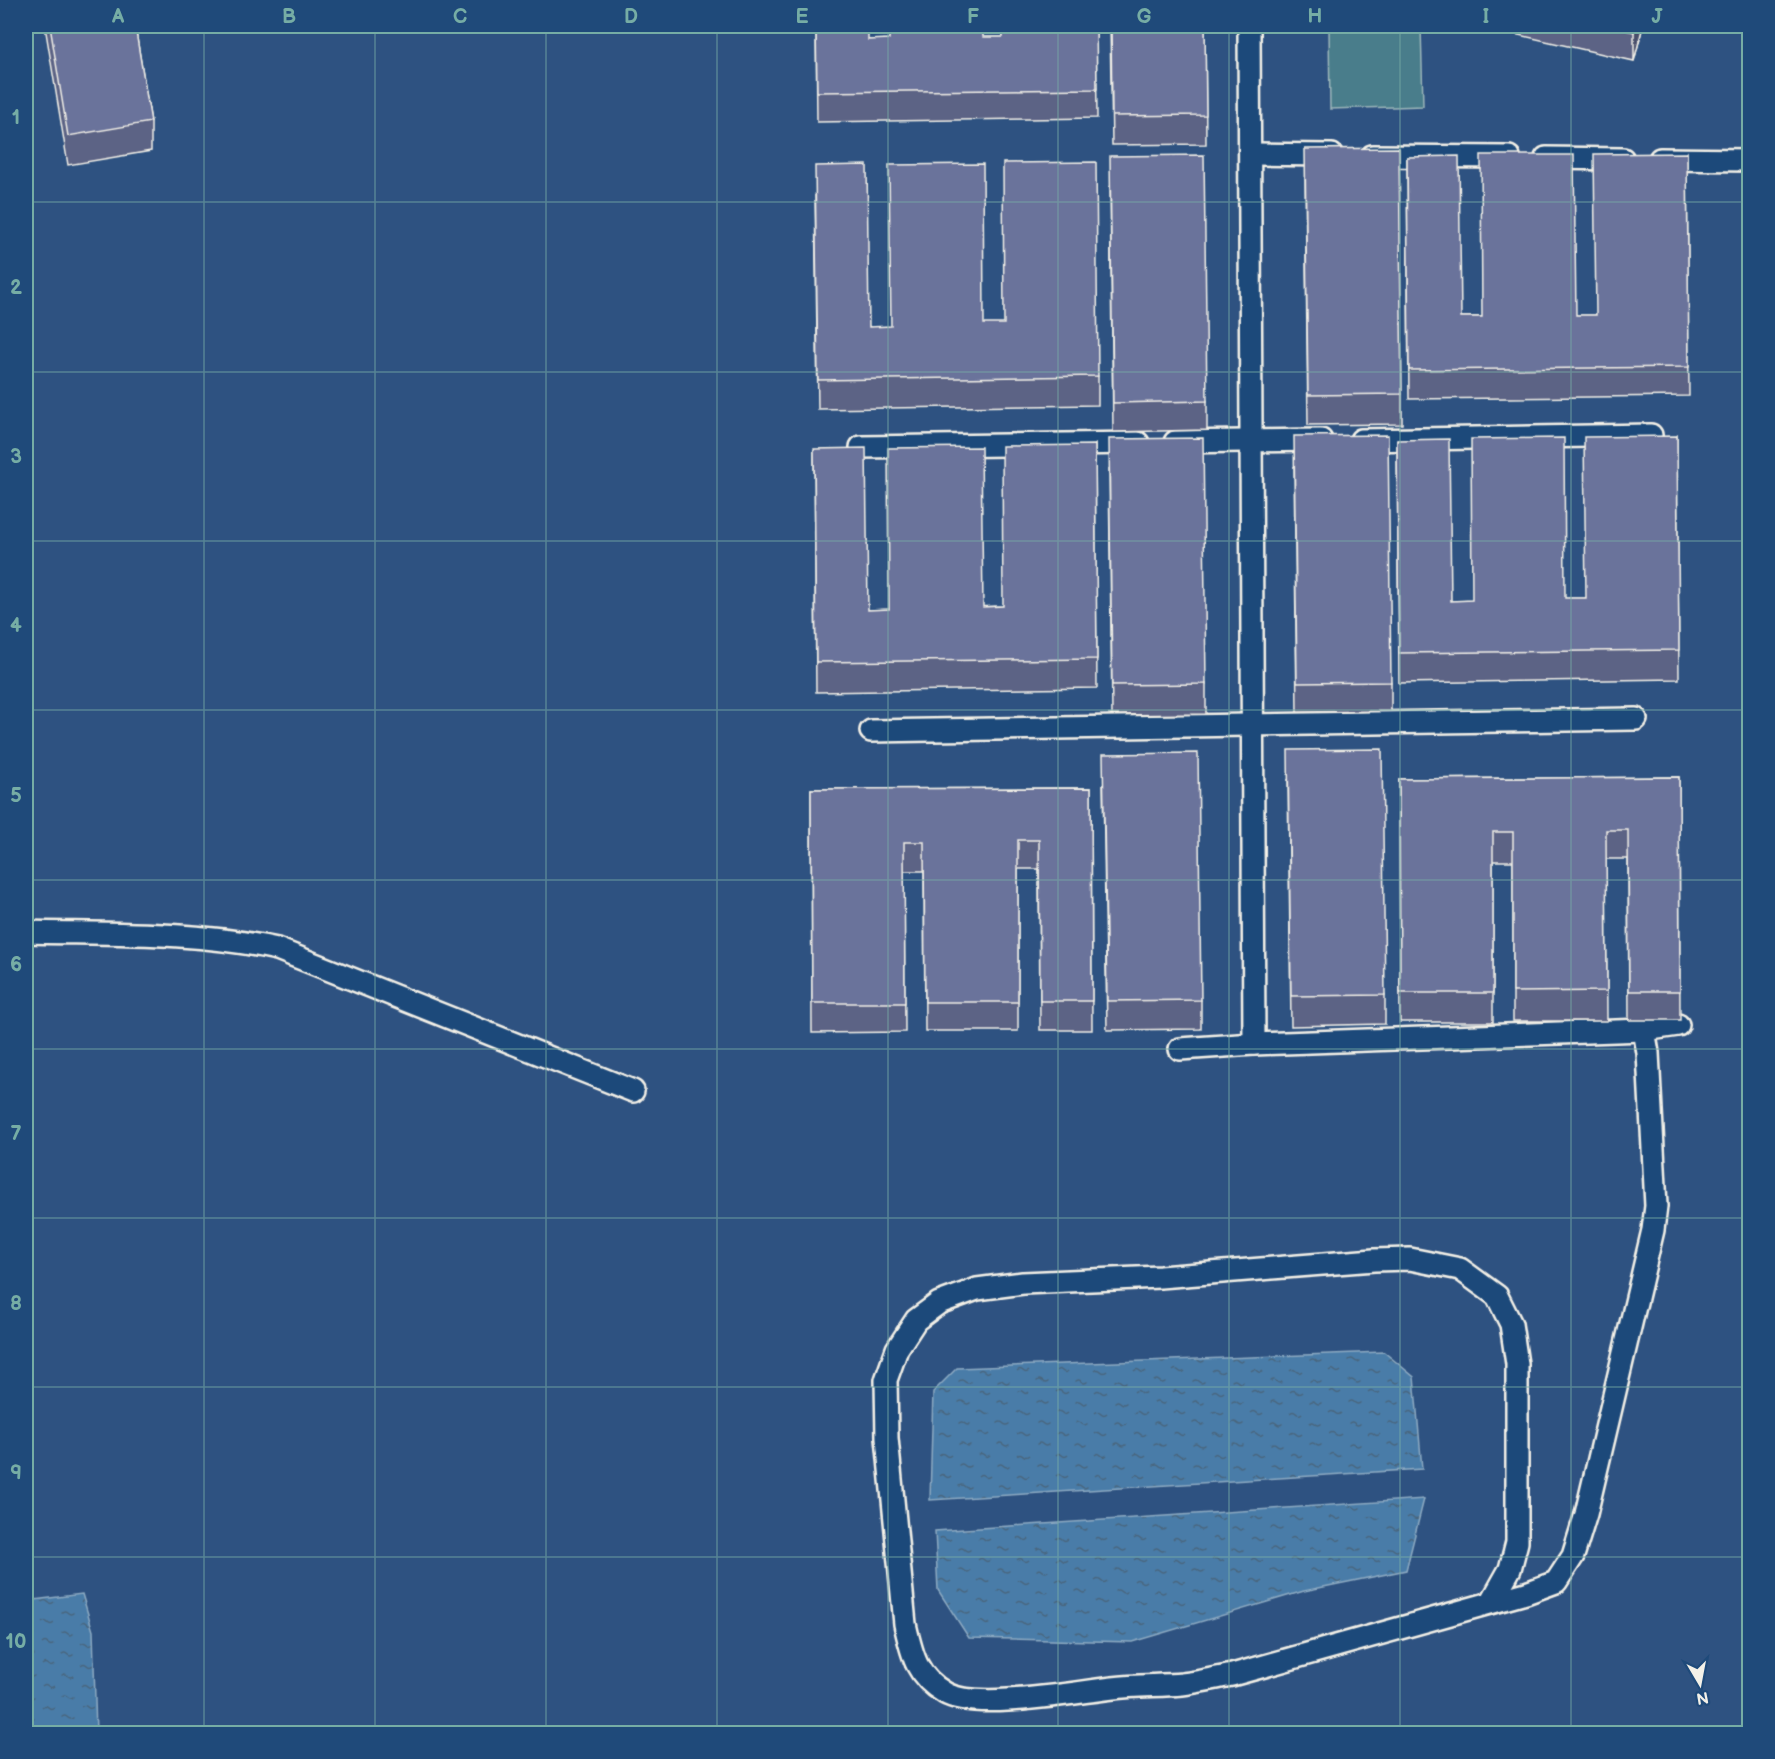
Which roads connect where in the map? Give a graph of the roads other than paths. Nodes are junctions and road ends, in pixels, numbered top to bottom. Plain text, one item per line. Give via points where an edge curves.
1 (1249, 26) edge
2 (1251, 154) junction
3 (1749, 160) edge
4 (1651, 435) edge
5 (1252, 441) junction
6 (861, 447) edge
7 (1636, 719) dead end
8 (1253, 725) junction
9 (871, 731) dead end
10 (26, 932) edge
11 (1678, 1025) edge
12 (1644, 1030) junction
13 (1254, 1044) junction
14 (1180, 1049) dead end
15 (633, 1090) dead end
16 (1492, 1602) junction

1 - 2 lane
2 - 3 lane
2 - 5 lane
4 - 5 lane
5 - 6 lane
5 - 8 lane
7 - 8 lane
8 - 9 lane
8 - 13 lane
10 - 15 lane via 189,936 277,949
11 - 12 lane
12 - 13 lane
12 - 16 lane via 1656,1206 1586,1514 1574,1556 1556,1582
13 - 14 lane
16 - 16 lane via 1232,1675 982,1701 947,1695 925,1679 911,1653 905,1624 887,1438 886,1380 897,1349 915,1320 939,1303 977,1289 1374,1260 1410,1259 1460,1269 1497,1296 1511,1324 1517,1364 1517,1542 1510,1569

